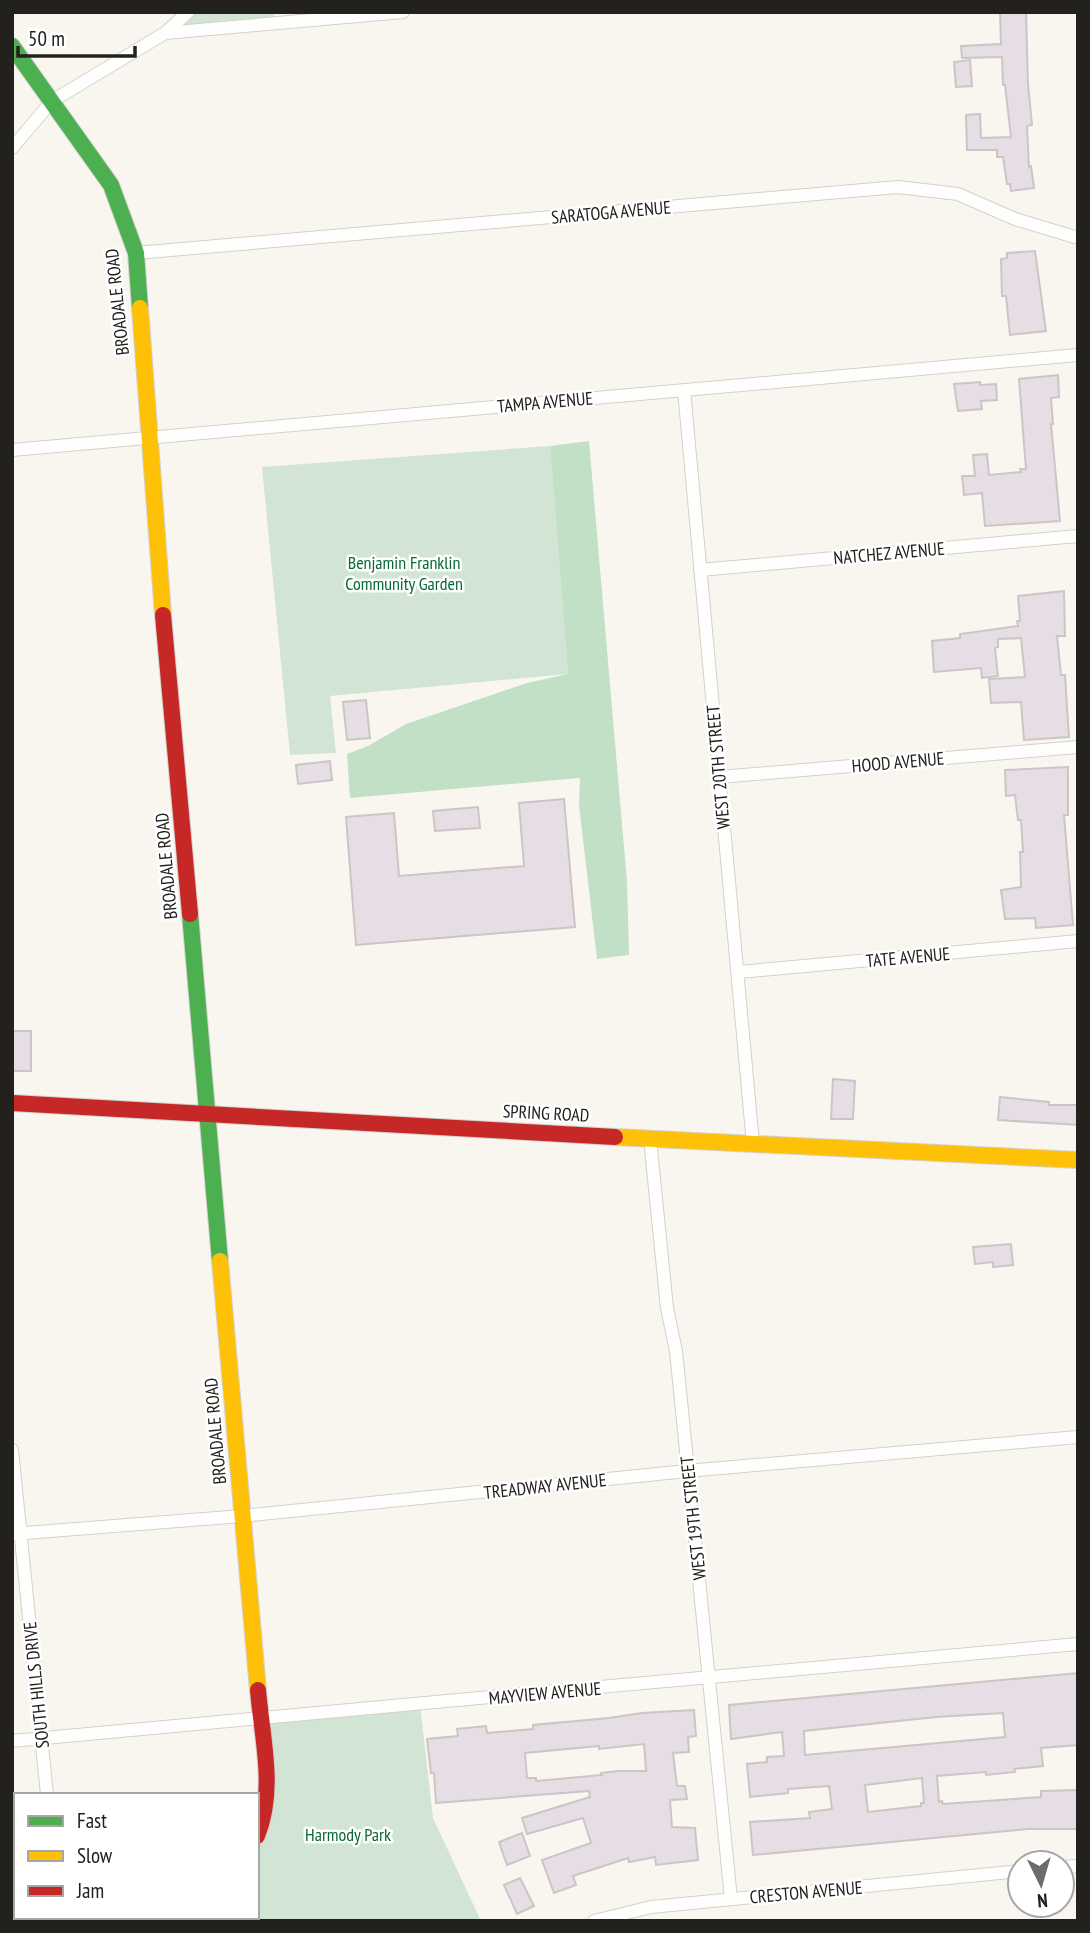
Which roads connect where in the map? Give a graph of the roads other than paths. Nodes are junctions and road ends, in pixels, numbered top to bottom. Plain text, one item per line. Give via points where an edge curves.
1 (188, 12) edge
2 (403, 12) edge
3 (275, 18) edge
4 (165, 33) junction
5 (12, 46) edge
6 (52, 101) junction
7 (12, 148) edge
8 (1078, 238) edge
9 (136, 253) junction
10 (1078, 355) edge
11 (684, 390) junction
12 (148, 439) junction
13 (12, 450) edge
14 (1078, 536) edge
15 (700, 570) junction
16 (1078, 747) edge
17 (719, 777) junction
18 (1078, 941) edge
19 (739, 972) junction
20 (12, 1103) edge
21 (206, 1113) junction
22 (650, 1139) junction
23 (753, 1144) junction
24 (1078, 1160) edge
25 (1078, 1437) edge
26 (12, 1450) edge
27 (687, 1471) junction
28 (242, 1516) junction
29 (16, 1534) edge
30 (1078, 1644) edge
31 (710, 1679) junction
32 (260, 1717) junction
33 (42, 1738) junction
34 (12, 1741) edge
35 (47, 1793) edge
36 (259, 1830) edge
37 (1006, 1872) edge
38 (731, 1899) junction
39 (594, 1921) edge

1 - 4 street
2 - 3 street
3 - 4 street
4 - 6 street
5 - 6 street, BROADALE ROAD
6 - 7 street
6 - 9 street, BROADALE ROAD via 111,185
8 - 9 street, SARATOGA AVENUE via 1015,219 958,194 898,187
9 - 12 street, BROADALE ROAD
10 - 11 street, TAMPA AVENUE
11 - 12 street, TAMPA AVENUE
11 - 15 street, WEST 20TH STREET
12 - 13 street, TAMPA AVENUE
12 - 21 street, BROADALE ROAD
14 - 15 street, NATCHEZ AVENUE
15 - 17 street, WEST 20TH STREET
16 - 17 street, HOOD AVENUE
17 - 19 street, WEST 20TH STREET
18 - 19 street, TATE AVENUE
19 - 23 street, WEST 20TH STREET
20 - 21 street, SPRING ROAD
21 - 22 street, SPRING ROAD
21 - 28 street, BROADALE ROAD
22 - 23 street, SPRING ROAD
22 - 27 street, WEST 19TH STREET
23 - 24 street, SPRING ROAD
25 - 27 street, TREADWAY AVENUE
26 - 29 street, SOUTH HILLS DRIVE
27 - 28 street, TREADWAY AVENUE
27 - 31 street, WEST 19TH STREET
28 - 29 street, TREADWAY AVENUE
28 - 32 street, BROADALE ROAD
29 - 33 street, SOUTH HILLS DRIVE
30 - 31 street, MAYVIEW AVENUE
31 - 32 street, MAYVIEW AVENUE
31 - 38 street, WEST 19TH STREET
32 - 33 street, MAYVIEW AVENUE
32 - 36 street, BROADALE ROAD via 267,1772
33 - 34 street, MAYVIEW AVENUE
33 - 35 street, SOUTH HILLS DRIVE
37 - 38 street, CRESTON AVENUE
38 - 39 street, CRESTON AVENUE via 651,1907

